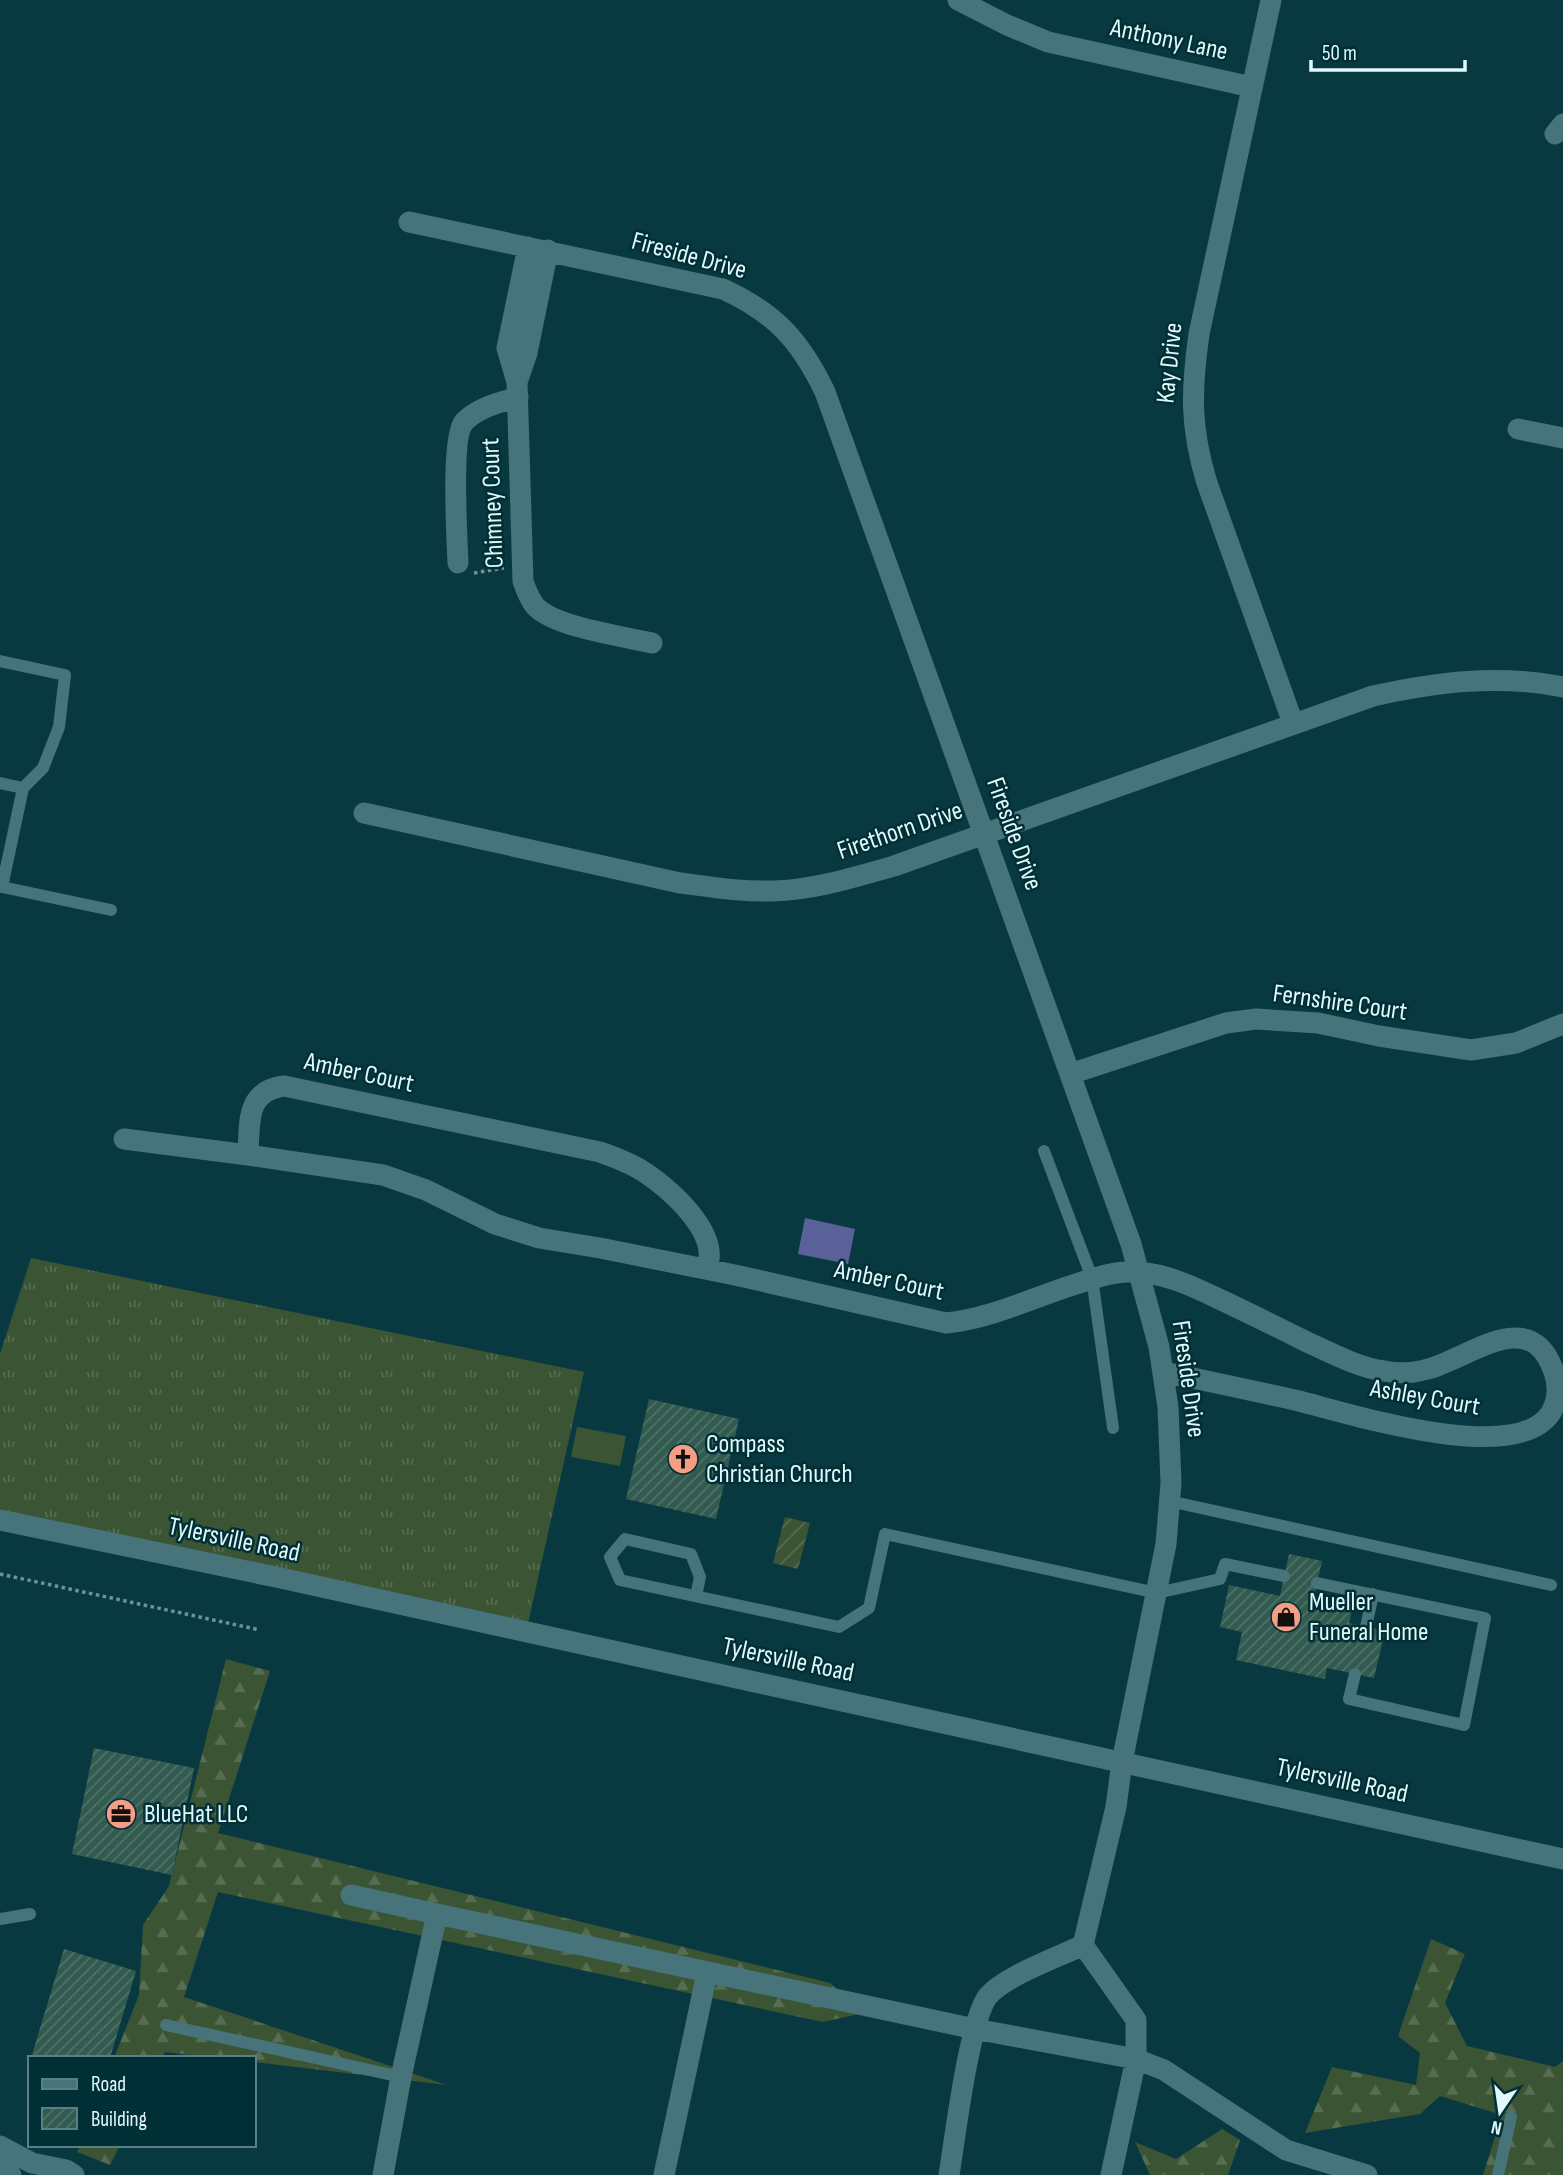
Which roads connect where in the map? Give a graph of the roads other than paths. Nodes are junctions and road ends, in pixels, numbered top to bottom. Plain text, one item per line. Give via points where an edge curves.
1 (958, 0) edge
2 (1270, 0) edge
3 (1252, 87) junction
4 (409, 222) dead end
5 (538, 248) junction
6 (517, 390) junction
7 (1518, 429) dead end
8 (1563, 438) edge
9 (458, 563) road end
10 (652, 643) dead end
11 (0, 661) edge
12 (1563, 687) edge
13 (1293, 723) junction
14 (0, 783) edge
15 (23, 788) junction
16 (365, 813) dead end
17 (984, 832) junction
18 (111, 910) dead end
19 (1563, 1024) edge
20 (1070, 1074) junction
21 (124, 1139) dead end
22 (1044, 1151) dead end
23 (248, 1154) junction
24 (706, 1269) junction
25 (1140, 1272) junction
26 (1092, 1278) junction
27 (1163, 1372) junction
28 (1113, 1428) dead end
29 (1169, 1501) junction
30 (0, 1520) edge
31 (1284, 1576) dead end
32 (1317, 1583) dead end
33 (1551, 1585) dead end
34 (1157, 1592) junction
35 (1373, 1594) junction
36 (696, 1596) junction
37 (1366, 1627) dead end
38 (1355, 1674) dead end
39 (1122, 1762) junction
40 (1563, 1859) edge
41 (351, 1895) dead end
42 (30, 1914) dead end
43 (437, 1914) junction
44 (0, 1919) edge
45 (1083, 1945) junction
46 (706, 1973) junction
47 (166, 2025) dead end
48 (975, 2029) junction
49 (1136, 2059) junction
50 (401, 2077) junction
51 (1511, 2116) dead end
52 (0, 2146) edge
53 (0, 2168) edge
54 (11, 2175) edge
55 (74, 2175) edge
56 (383, 2175) edge
57 (664, 2175) edge
58 (949, 2175) edge
59 (1111, 2175) edge
60 (1367, 2175) edge
61 (1498, 2175) edge

1 - 3 street, Anthony Lane via 1048,42
2 - 3 street, Kay Drive
3 - 13 street, Kay Drive via 1199,334 1192,409 1196,446 1207,482
4 - 5 street, Fireside Drive
5 - 6 street, Chimney Court via 507,348
5 - 17 street, Fireside Drive via 723,289 750,301 795,340 825,391
6 - 9 street, Chimney Court via 461,424 457,444
6 - 10 street, Chimney Court via 521,565 528,595 536,607 562,622
7 - 8 street
11 - 15 lane via 65,675 59,727 43,768
12 - 13 street, Firethorn Drive via 1508,680 1417,686 1343,704
13 - 17 street, Firethorn Drive
14 - 15 lane
15 - 18 lane via 2,887
16 - 17 street, Firethorn Drive via 680,883 750,891 850,879
17 - 20 street, Fireside Drive
19 - 20 street, Fernshire Court via 1516,1043 1471,1049 1318,1023 1256,1019 1226,1023
20 - 25 street, Fireside Drive
21 - 23 street
22 - 26 lane
23 - 24 street, Amber Court via 383,1175 539,1238
23 - 24 street, Amber Court via 257,1098 268,1088 284,1086 600,1152 642,1170 689,1210 706,1240 710,1262
24 - 26 street, Amber Court via 946,1322 975,1317
25 - 26 street, Amber Court
25 - 27 street, Fireside Drive
25 - 27 street, Ashley Court via 1192,1286 1340,1358 1384,1372 1430,1369 1501,1339 1531,1340 1551,1362 1558,1392 1546,1420 1533,1428 1472,1438
26 - 28 lane
27 - 29 street, Fireside Drive
29 - 33 lane
29 - 34 street, Fireside Drive
30 - 39 street, Tylersville Road
31 - 34 lane via 1225,1564 1220,1579
32 - 35 lane
34 - 36 lane via 885,1534 869,1608 839,1627
34 - 39 street, Fireside Drive
35 - 37 lane
35 - 38 lane via 1485,1618 1464,1725 1349,1699
36 - 36 lane via 620,1580 610,1557 625,1539 691,1554 700,1577
39 - 40 street, Tylersville Road
39 - 45 street, Fireside Drive via 1116,1807
41 - 43 street
42 - 44 lane
43 - 46 street
43 - 50 street
45 - 48 street via 1006,1982 988,1997
45 - 49 street via 1136,2020
46 - 48 street
46 - 57 street
47 - 50 lane
48 - 49 street
48 - 58 street
49 - 59 street
49 - 60 street via 1164,2070 1286,2150
50 - 56 street
51 - 61 lane
52 - 55 street via 32,2163
53 - 54 street

